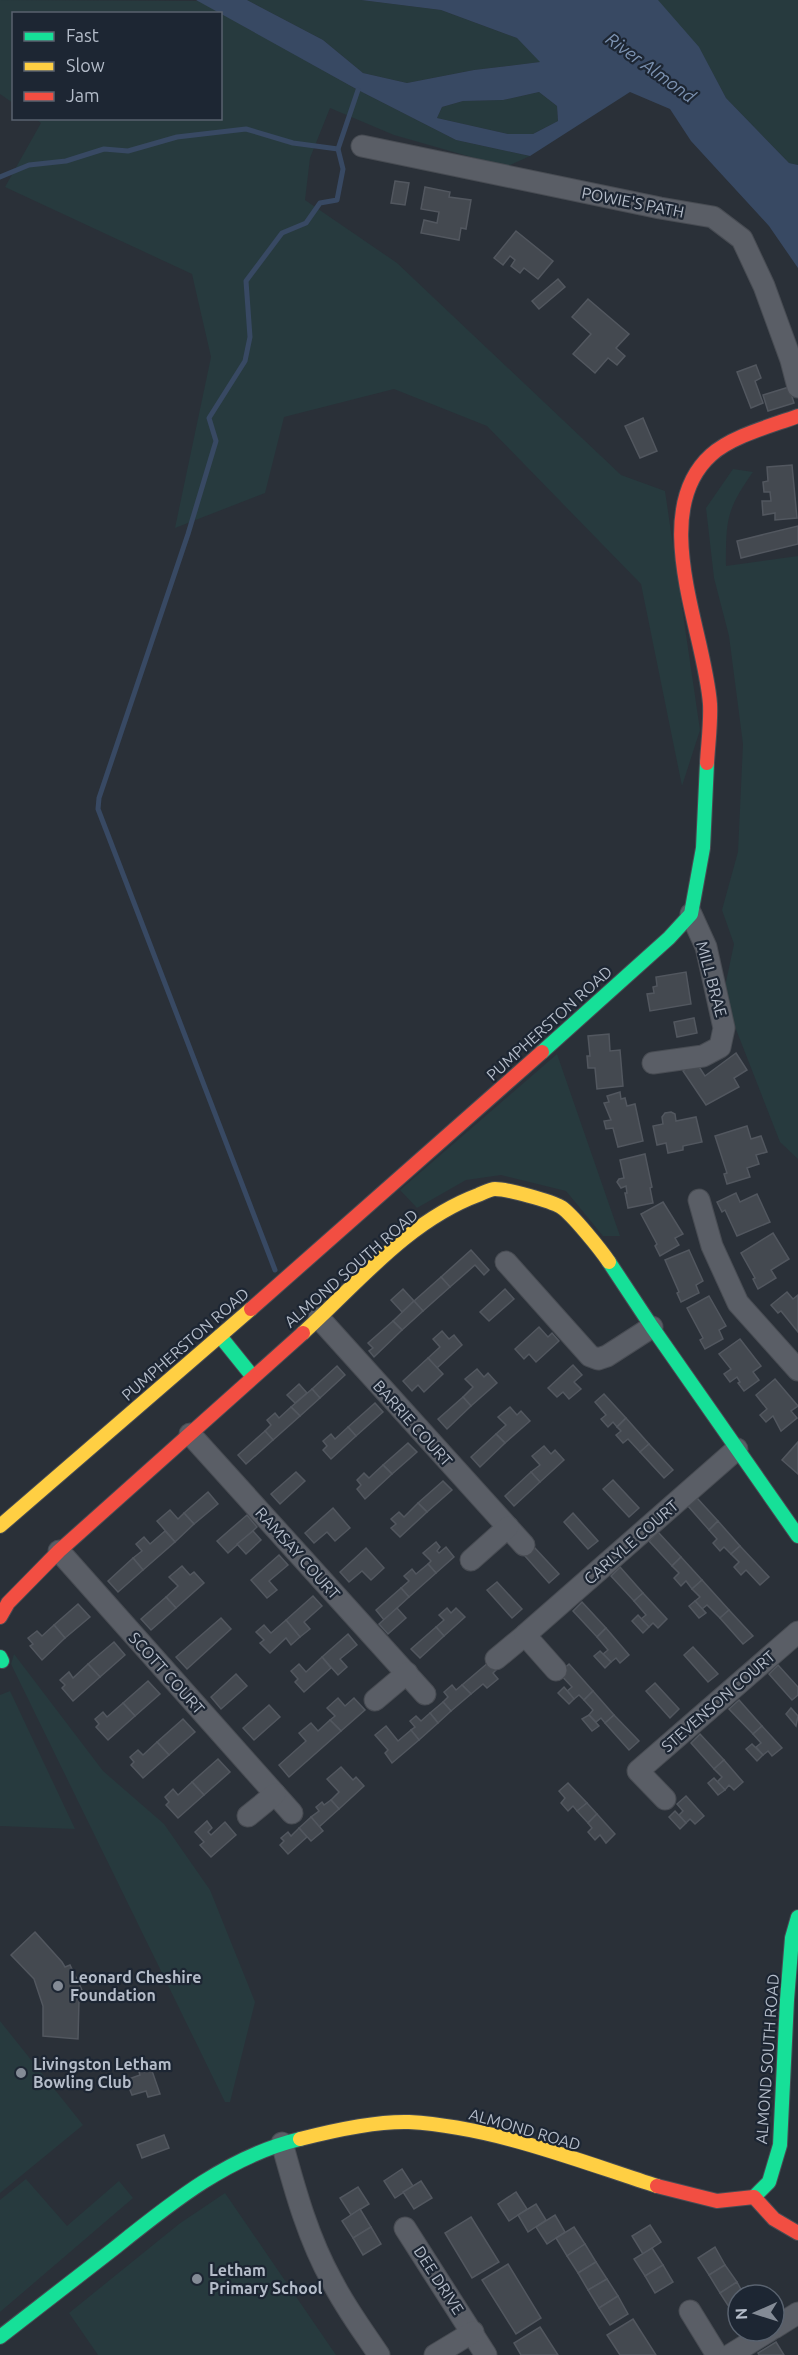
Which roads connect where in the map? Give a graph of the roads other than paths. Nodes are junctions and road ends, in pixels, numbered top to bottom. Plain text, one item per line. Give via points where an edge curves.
1 (362, 146) dead end
2 (798, 387) edge
3 (798, 416) edge
4 (691, 914) junction
5 (653, 1064) dead end
6 (699, 1200) dead end
7 (506, 1262) dead end
8 (319, 1318) junction
9 (652, 1327) junction
10 (220, 1336) junction
11 (798, 1370) edge
12 (253, 1377) junction
13 (190, 1434) junction
14 (737, 1449) junction
15 (791, 1508) edge
16 (0, 1526) edge
17 (508, 1527) junction
18 (798, 1536) edge
19 (524, 1545) dead end
20 (59, 1551) junction
21 (471, 1560) dead end
22 (0, 1617) edge
23 (798, 1632) edge
24 (525, 1635) junction
25 (496, 1659) dead end
26 (556, 1670) dead end
27 (407, 1673) junction
28 (425, 1694) dead end
29 (375, 1700) dead end
30 (275, 1794) junction
31 (665, 1799) dead end
32 (292, 1813) dead end
33 (248, 1816) dead end
34 (798, 1917) edge
35 (791, 2066) edge
36 (282, 2143) junction
37 (754, 2197) junction
38 (405, 2228) dead end
39 (798, 2233) edge
40 (690, 2311) dead end
41 (472, 2332) junction
42 (0, 2337) edge
43 (750, 2343) edge
44 (379, 2355) edge
45 (435, 2355) edge
46 (486, 2355) edge
47 (717, 2355) edge
48 (730, 2355) edge

1 - 2 street, POWIE'S PATH via 713,217 742,239 764,286
3 - 4 street via 739,438 711,455 692,481 681,515 682,557 710,704 703,848
4 - 5 street, MILL BRAE via 706,947 724,1028 720,1047 703,1056
4 - 10 street, PUMPHERSTON ROAD via 573,1025
6 - 11 street via 712,1246 738,1303
7 - 9 street via 530,1276 590,1356 607,1356
8 - 9 street, ALMOND SOUTH ROAD via 423,1225 459,1202 494,1189 561,1207 602,1251
8 - 12 street, ALMOND SOUTH ROAD
8 - 17 street, BARRIE COURT
9 - 14 street, ALMOND SOUTH ROAD
10 - 12 street
10 - 16 street, PUMPHERSTON ROAD
12 - 13 street, ALMOND SOUTH ROAD
13 - 20 street, ALMOND SOUTH ROAD
13 - 27 street, RAMSAY COURT
14 - 15 street, ALMOND SOUTH ROAD
14 - 24 street, CARLYLE COURT
15 - 18 street, ALMOND SOUTH ROAD
17 - 19 street, BARRIE COURT
17 - 21 street
20 - 22 street, ALMOND SOUTH ROAD via 8,1603
20 - 30 street, SCOTT COURT
23 - 31 street, STEVENSON COURT via 631,1777
24 - 25 street, CARLYLE COURT
24 - 26 street
27 - 28 street, RAMSAY COURT
27 - 29 street
30 - 32 street, SCOTT COURT
30 - 33 street
34 - 35 street, ALMOND SOUTH ROAD via 792,1938
35 - 37 street, ALMOND SOUTH ROAD via 780,2145 770,2182
36 - 37 street, ALMOND ROAD via 338,2129 407,2122 453,2127 484,2132 684,2194 717,2201
36 - 42 street, ALMOND ROAD via 244,2158 165,2208
36 - 44 street via 322,2261
37 - 39 street via 774,2219
38 - 41 street, DEE DRIVE
40 - 47 street
41 - 45 street, DEE DRIVE
41 - 46 street, DEE DRIVE
43 - 48 street

